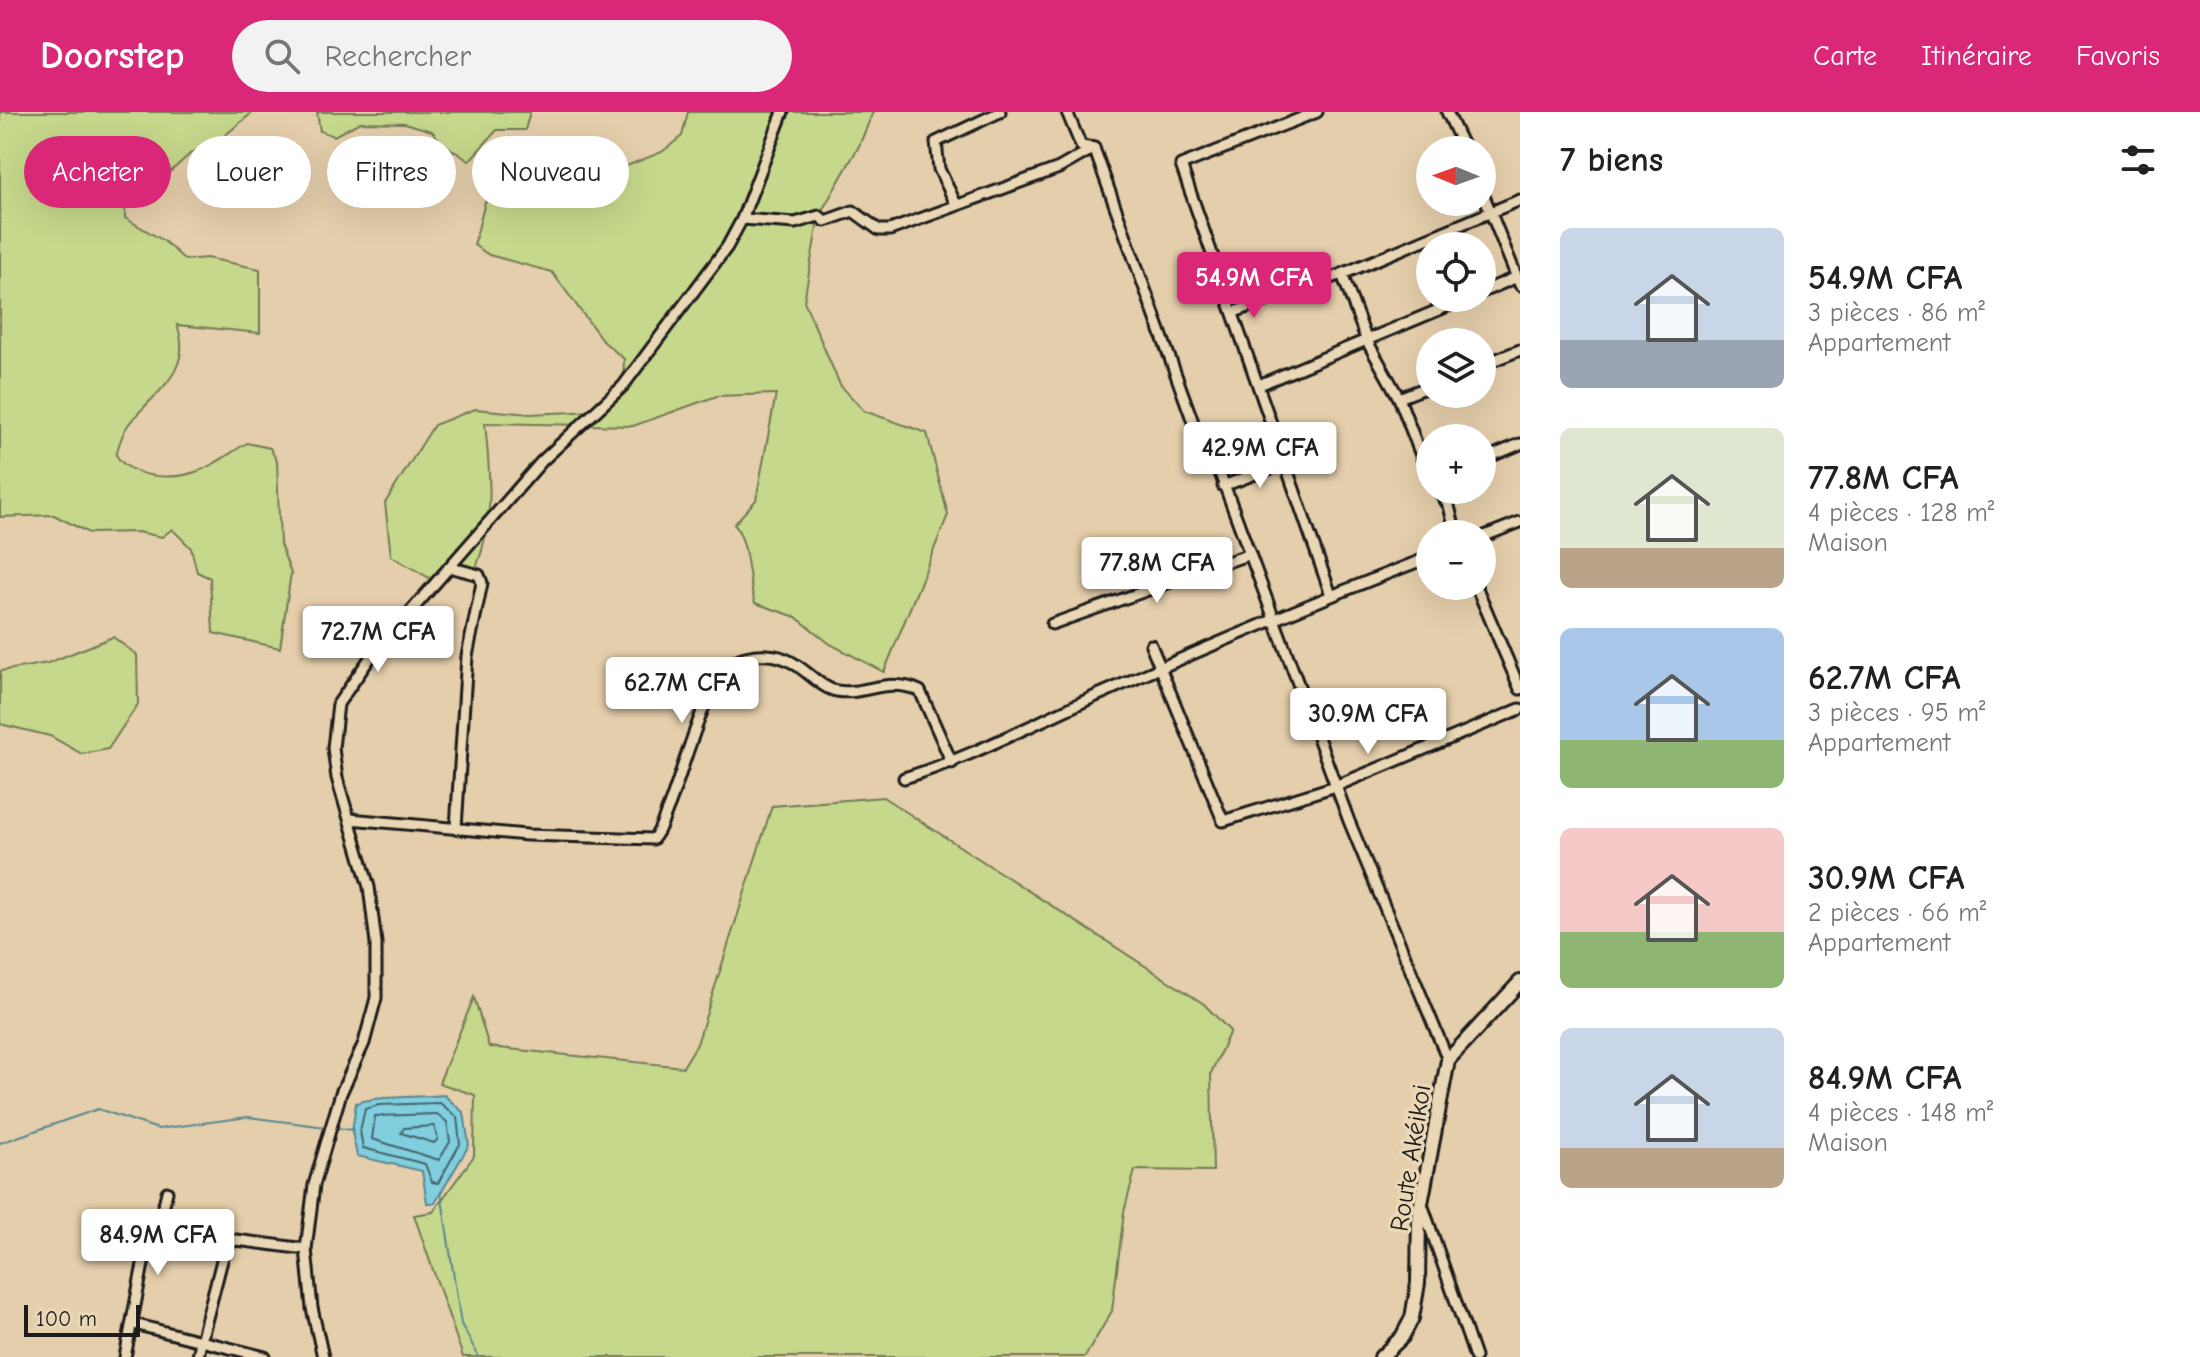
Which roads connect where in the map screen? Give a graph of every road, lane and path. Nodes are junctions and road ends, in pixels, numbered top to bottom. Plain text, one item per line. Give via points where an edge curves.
1 (783, 112) edge
2 (1000, 112) edge
3 (1067, 112) edge
4 (1317, 112) edge
5 (1447, 112) edge
6 (1458, 136) edge
7 (1094, 148) junction
8 (1520, 200) edge
9 (956, 204) junction
10 (1496, 209) edge
11 (1478, 216) edge
12 (1492, 216) edge
13 (742, 219) junction
14 (1342, 274) junction
15 (1518, 281) edge
16 (1496, 288) edge
17 (1234, 312) junction
18 (1434, 312) edge
19 (1367, 341) junction
20 (1520, 350) edge
21 (1496, 359) edge
22 (1259, 385) junction
23 (1416, 391) edge
24 (1399, 398) junction
25 (1416, 442) edge
26 (1520, 444) edge
27 (1496, 454) edge
28 (1285, 463) junction
29 (1223, 486) junction
30 (1520, 522) edge
31 (1496, 531) edge
32 (1250, 554) junction
33 (1416, 562) edge
34 (449, 567) junction
35 (1331, 595) junction
36 (1482, 600) edge
37 (1275, 620) junction
38 (1052, 624) dead end
39 (1151, 645) dead end
40 (1159, 670) junction
41 (1520, 689) edge
42 (1520, 709) edge
43 (952, 763) junction
44 (904, 778) dead end
45 (1336, 786) junction
46 (350, 819) junction
47 (456, 828) junction
48 (1520, 982) edge
49 (1448, 1060) junction
50 (167, 1192) dead end
51 (1421, 1200) junction
52 (306, 1249) junction
53 (134, 1324) junction
54 (201, 1341) junction
55 (125, 1357) edge
56 (198, 1357) edge
57 (265, 1357) edge
58 (323, 1357) edge
59 (1381, 1357) edge
60 (1475, 1357) edge

1 - 13 street
2 - 9 street via 936,142 939,169
3 - 7 street via 1081,146
4 - 17 street via 1181,165
5 - 6 street
7 - 9 street via 1059,168
7 - 29 street via 1193,422
8 - 10 street
9 - 13 street via 883,231 853,211 825,221 819,216 795,223
11 - 14 street
12 - 15 street
13 - 34 street via 720,257 623,386 542,461
14 - 17 street
14 - 19 street
15 - 16 street
17 - 22 street
18 - 19 street
19 - 22 street
19 - 24 street
20 - 21 street
22 - 28 street
23 - 24 street
24 - 25 street
26 - 27 street
28 - 29 street
28 - 35 street
29 - 32 street
30 - 31 street
32 - 37 street
32 - 38 street
33 - 35 street
34 - 46 street via 355,675 338,704 333,748
34 - 47 street via 479,575 482,583 467,656
35 - 37 street
36 - 41 street
37 - 40 street
37 - 45 street
39 - 40 street
40 - 43 street
40 - 45 street via 1223,821
42 - 45 street
43 - 44 street
43 - 47 street via 927,699 917,689 879,685 833,691 783,658 753,656 728,664 716,681 653,839
45 - 49 street
46 - 47 street
46 - 52 street via 369,887 376,998 314,1185
48 - 49 street, Route Akéikoi
49 - 51 street, Route Akéikoi
50 - 53 street via 144,1259
51 - 59 street, Route Akéikoi via 1412,1318
51 - 60 street
52 - 54 street via 229,1241
52 - 58 street
53 - 54 street
53 - 55 street
54 - 56 street
54 - 57 street

